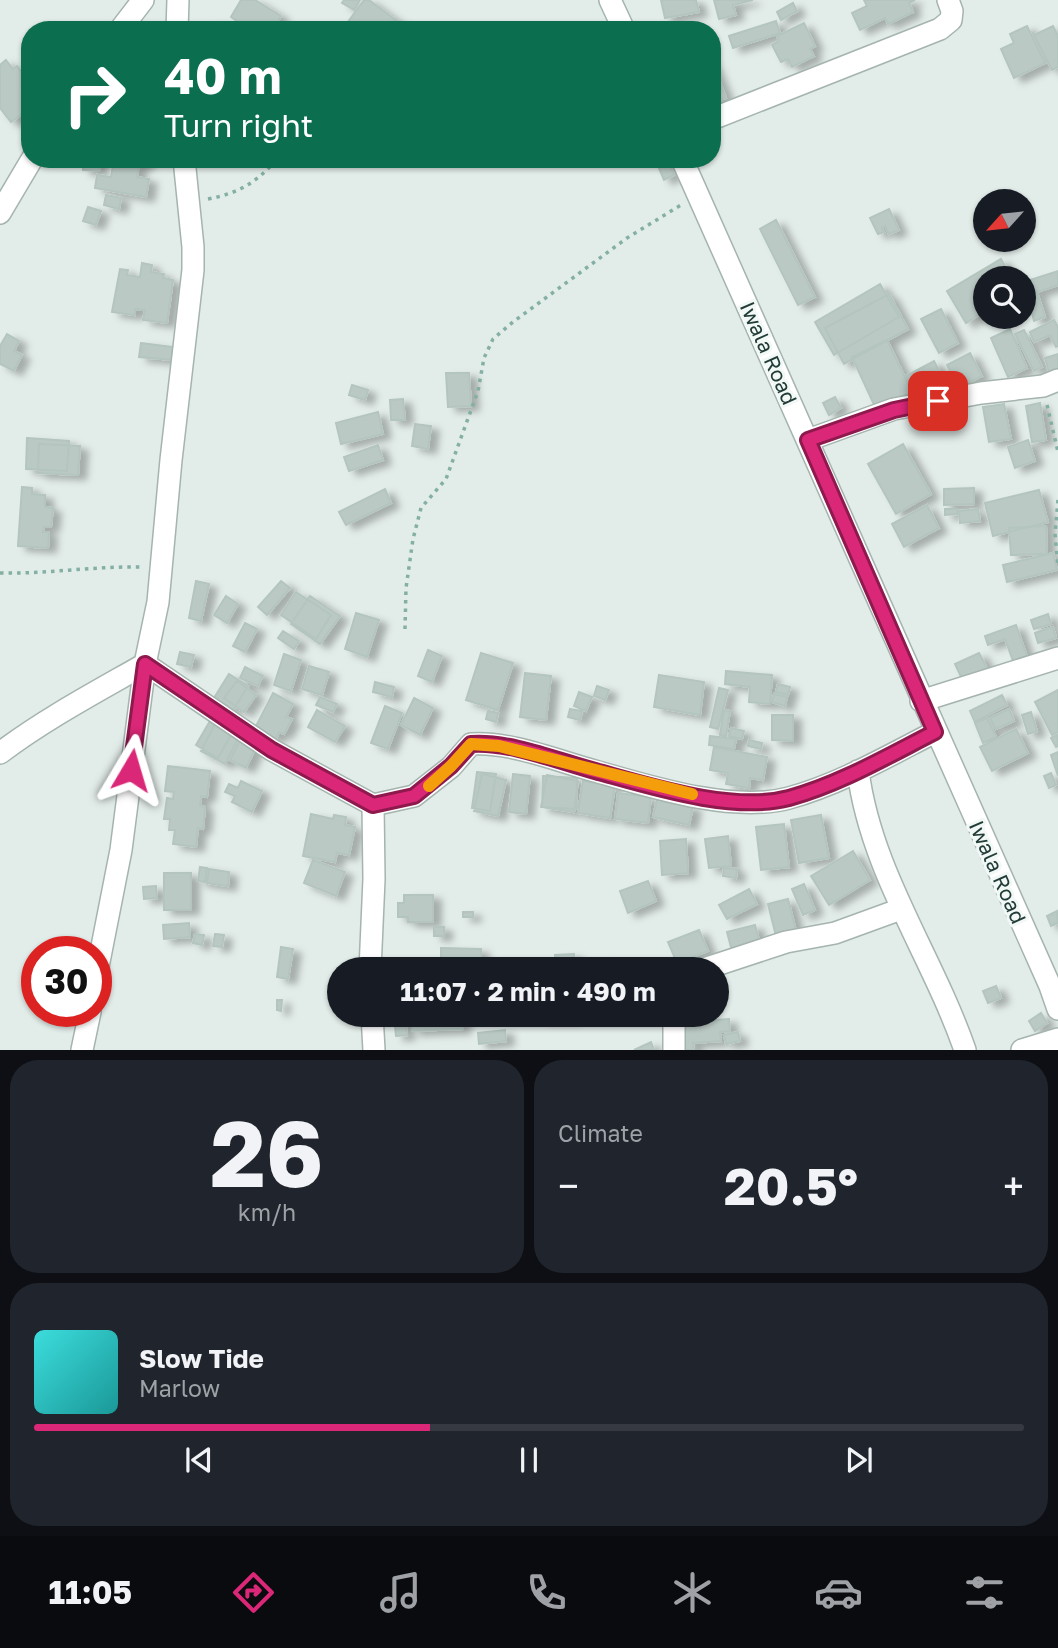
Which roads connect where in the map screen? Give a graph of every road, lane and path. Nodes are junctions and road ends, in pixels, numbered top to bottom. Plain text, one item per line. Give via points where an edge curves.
1 (143, 0) edge
2 (178, 0) edge
3 (610, 0) edge
4 (948, 0) edge
5 (127, 21) edge
6 (177, 21) edge
7 (620, 21) edge
8 (721, 115) edge
9 (27, 168) edge
10 (185, 168) edge
11 (269, 168) edge
12 (686, 168) edge
13 (698, 195) junction
14 (188, 202) junction
15 (0, 213) edge
16 (1050, 383) edge
17 (808, 440) junction
18 (1058, 452) edge
19 (1058, 500) edge
20 (1058, 566) edge
21 (161, 568) junction
22 (0, 573) edge
23 (405, 629) dead end
24 (1058, 658) edge
25 (145, 664) junction
26 (921, 701) junction
27 (935, 732) junction
28 (0, 753) edge
29 (858, 771) junction
30 (373, 805) junction
31 (901, 909) junction
32 (104, 936) edge
33 (371, 957) edge
34 (729, 961) edge
35 (1054, 985) edge
36 (1058, 1009) edge
37 (87, 1027) edge
38 (373, 1027) edge
39 (674, 1027) edge
40 (1058, 1039) edge
41 (82, 1049) edge
42 (374, 1049) edge
43 (674, 1049) edge
44 (965, 1049) edge
45 (1022, 1049) edge

1 - 5 street
2 - 6 street
3 - 7 street
4 - 8 street via 952,12 947,25
9 - 15 street
10 - 14 street
11 - 14 path via 261,178 230,194
12 - 13 street, Iwala Road
13 - 17 street, Iwala Road
13 - 23 path via 627,238 493,339 446,479 421,508 406,588
14 - 21 street via 193,270
16 - 17 street via 894,410
16 - 18 path
17 - 26 street, Iwala Road
19 - 20 path
21 - 22 path
21 - 25 street
24 - 26 street
25 - 28 street
25 - 30 street via 272,750
25 - 32 street via 121,850
26 - 27 street, Iwala Road
27 - 29 street
27 - 35 street, Iwala Road
29 - 30 street via 787,799 713,800 499,746 471,744 414,796
29 - 31 street via 869,822
30 - 33 street
31 - 34 street via 835,933 786,942
31 - 44 street via 943,991
35 - 36 street, Iwala Road
37 - 41 street
38 - 42 street
39 - 43 street
40 - 45 street

